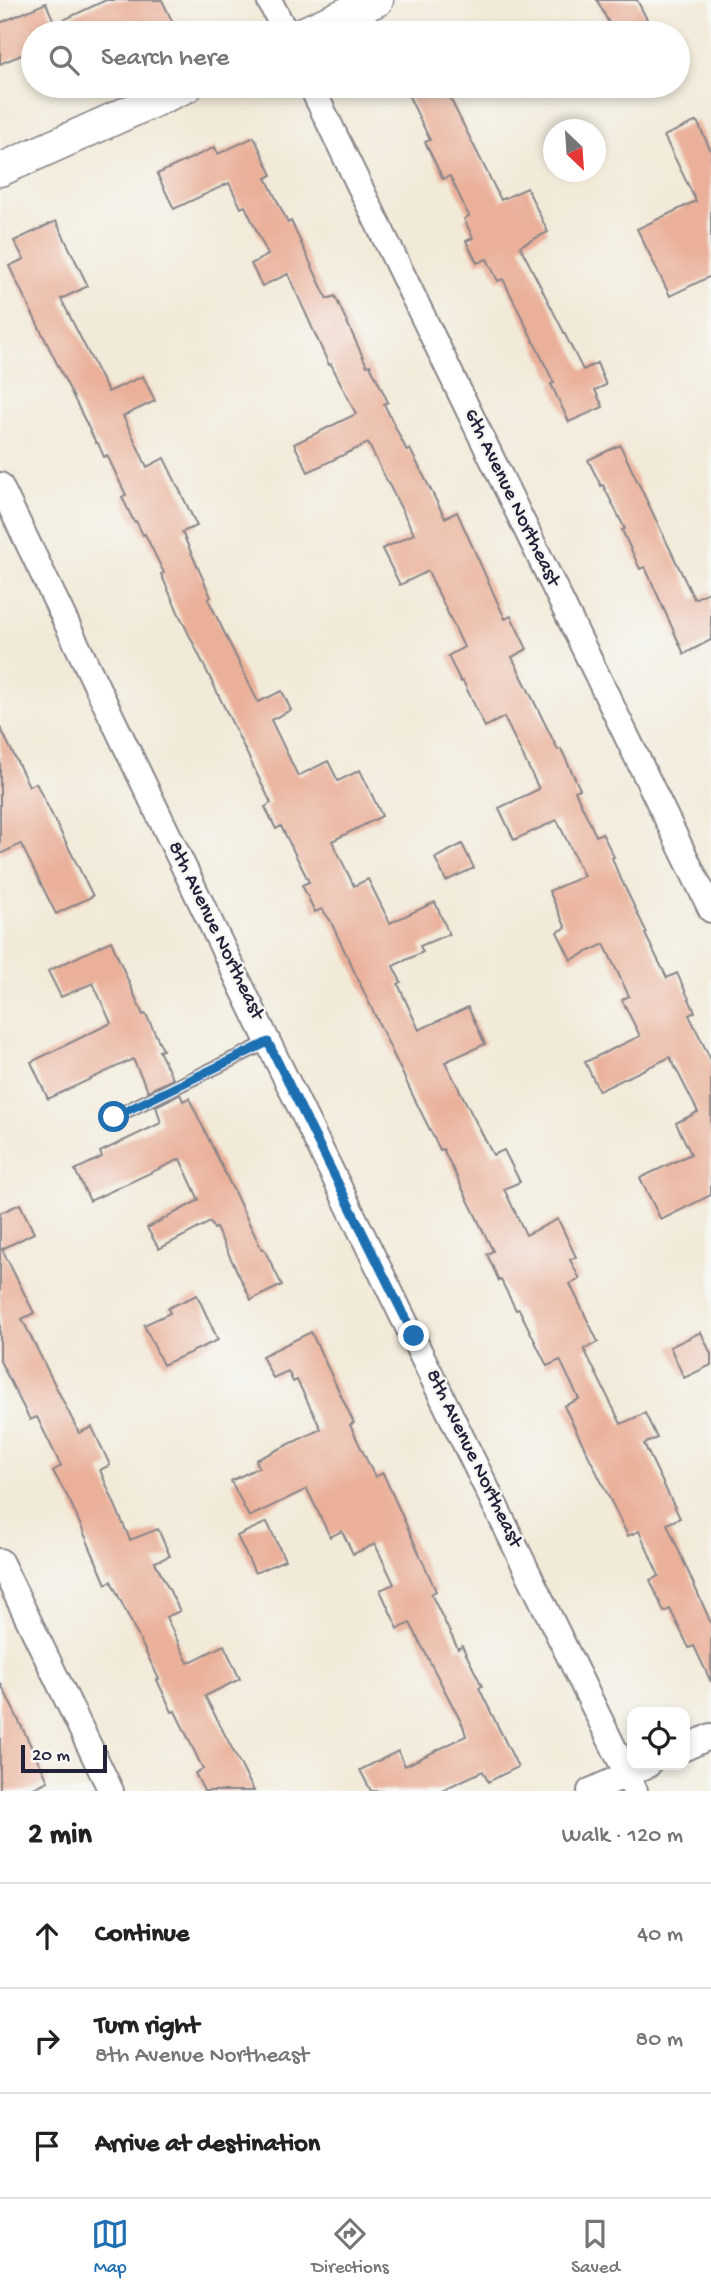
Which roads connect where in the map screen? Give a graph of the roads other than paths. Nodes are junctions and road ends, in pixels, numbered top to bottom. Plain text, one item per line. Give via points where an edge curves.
1 (269, 0) edge
2 (377, 0) edge
3 (280, 21) edge
4 (331, 21) edge
5 (160, 98) edge
6 (317, 98) edge
7 (0, 170) edge
8 (0, 485) edge
9 (711, 910) edge
10 (268, 1042) junction
11 (114, 1117) dead end
12 (0, 1561) edge
13 (711, 1736) edge
14 (690, 1746) edge
15 (637, 1777) edge
16 (111, 1791) edge
17 (590, 1791) edge

1 - 3 street
2 - 4 street
5 - 7 street
6 - 9 street, 6th Avenue Northeast
8 - 10 street, 8th Avenue Northeast
10 - 11 lane
10 - 15 street, 8th Avenue Northeast
12 - 16 street
13 - 14 street
15 - 17 street

